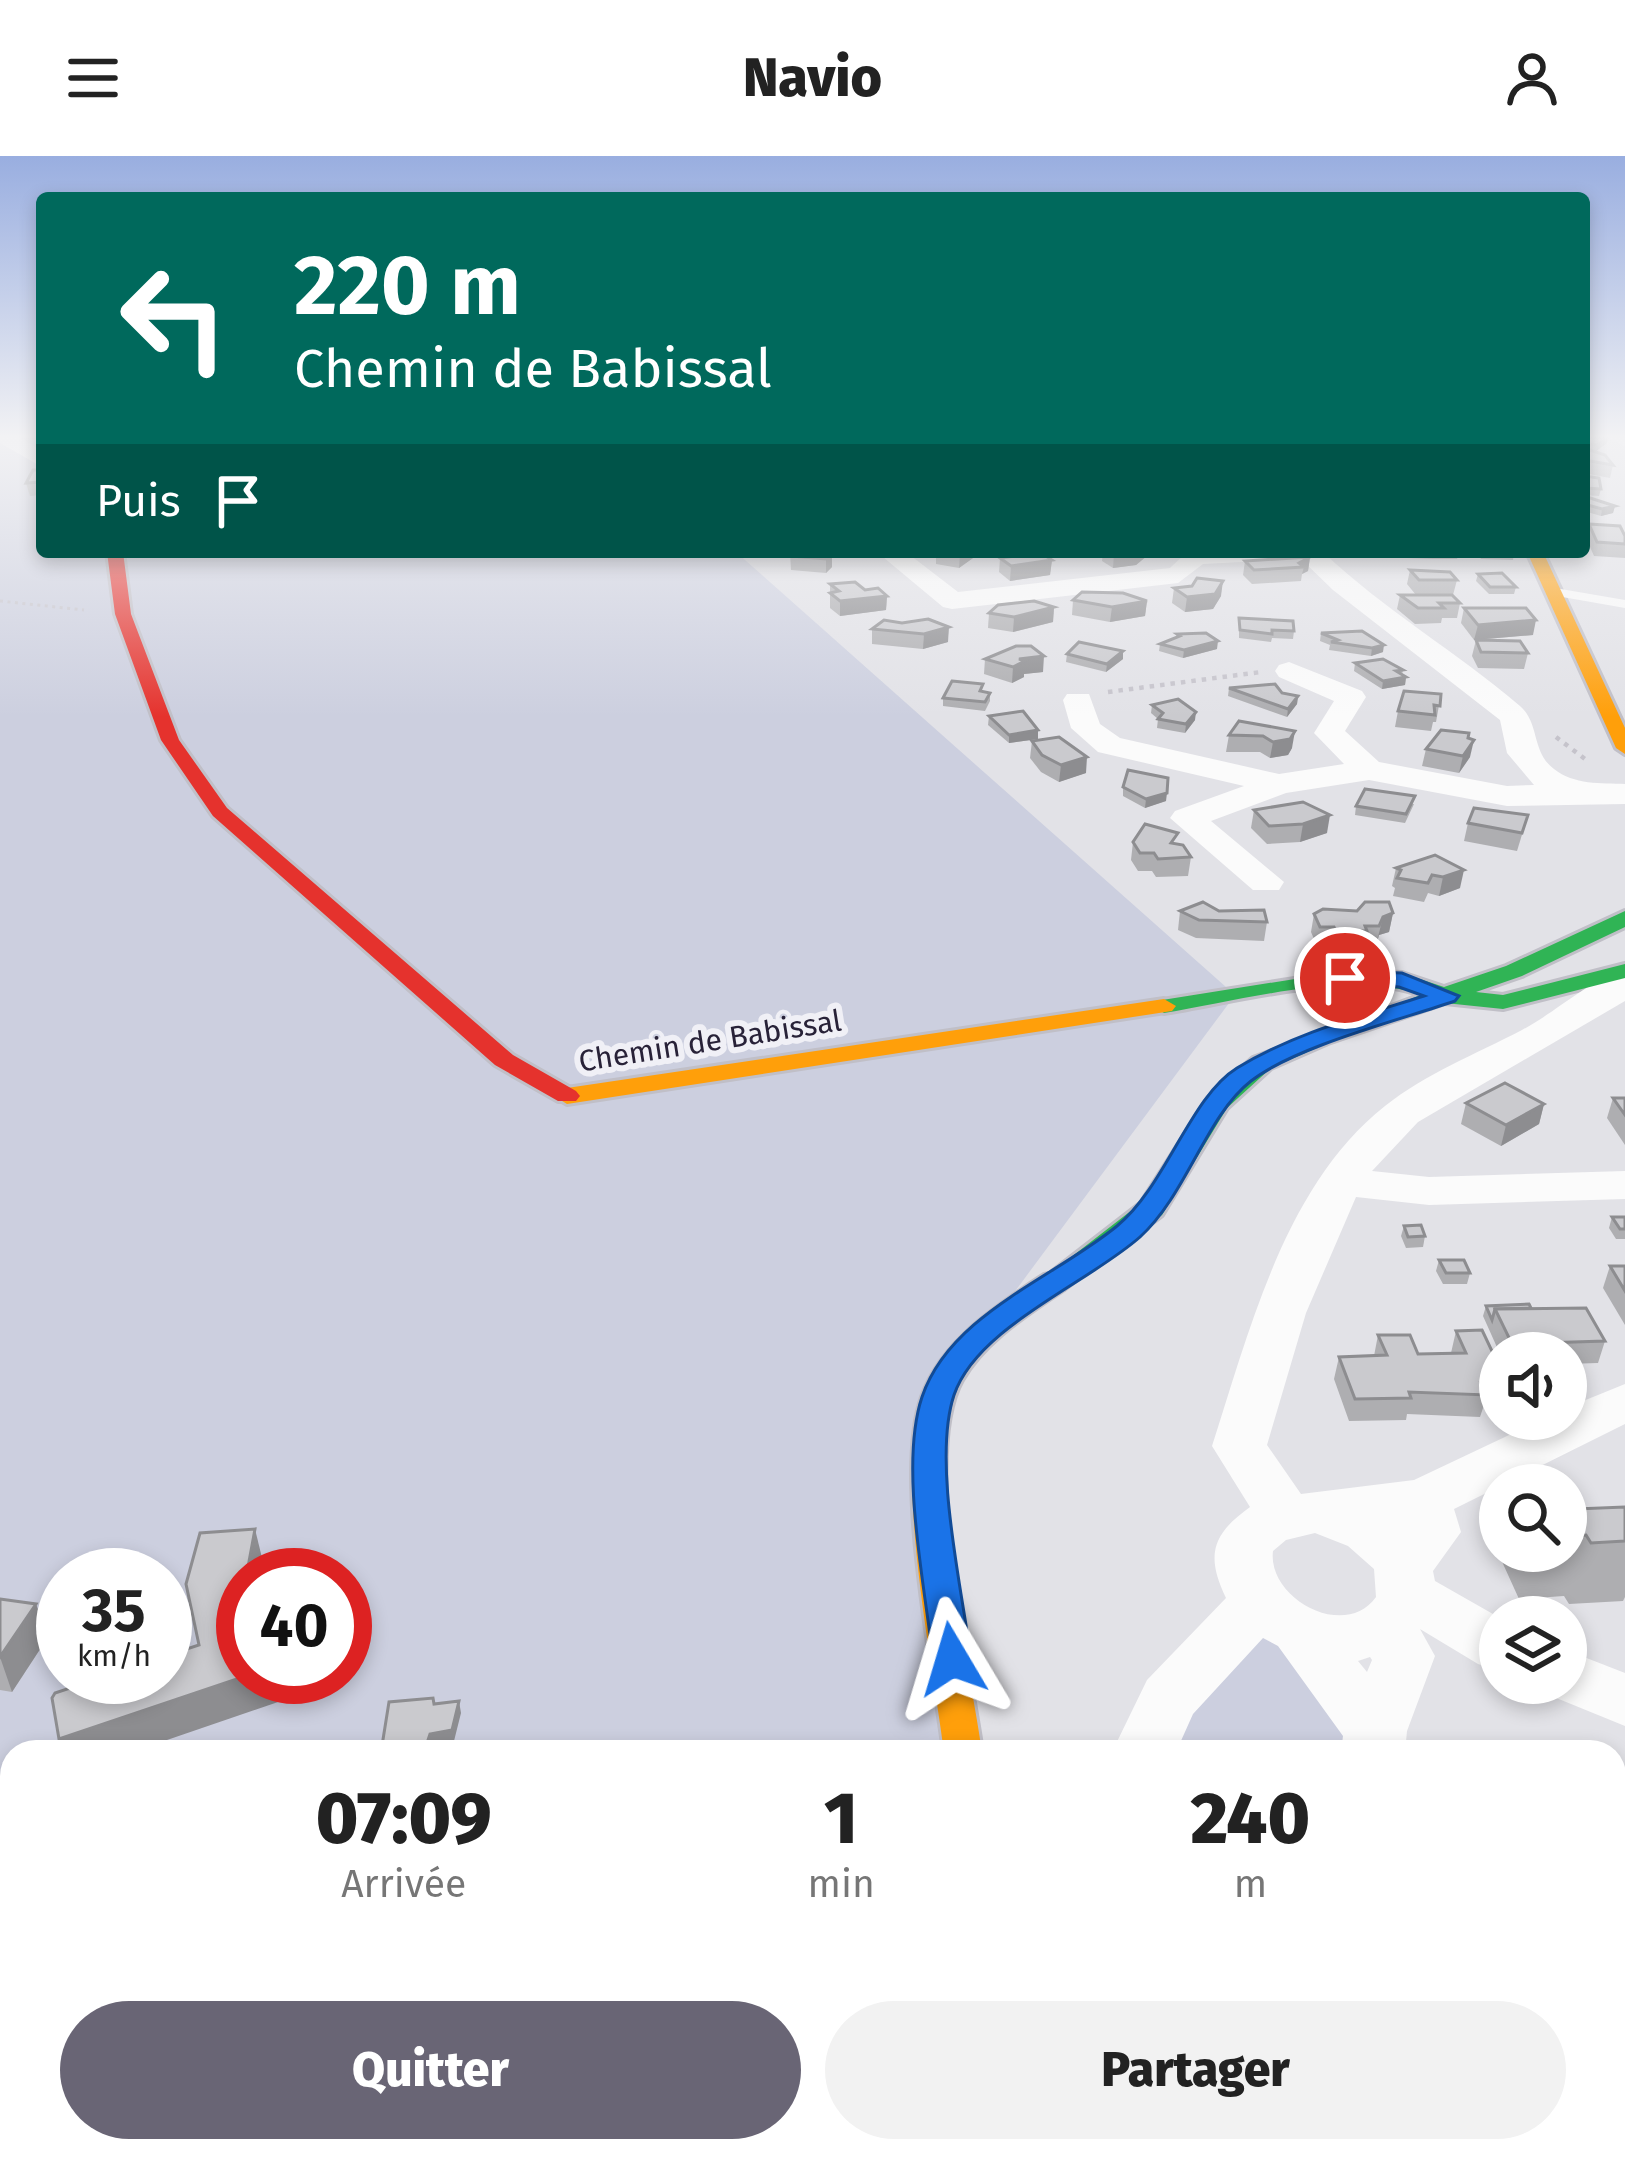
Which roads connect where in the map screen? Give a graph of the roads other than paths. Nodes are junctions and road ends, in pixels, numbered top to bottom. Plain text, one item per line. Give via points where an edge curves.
1 (116, 558) edge
2 (897, 558) edge
3 (1191, 558) edge
4 (1315, 558) edge
5 (1538, 558) edge
6 (1555, 592) junction
7 (1625, 604) edge
8 (1289, 671) road end
9 (1078, 700) road end
10 (1625, 748) edge
11 (1369, 770) junction
12 (1279, 784) junction
13 (1575, 794) junction
14 (1625, 794) edge
15 (1266, 882) dead end
16 (1625, 918) edge
17 (1625, 971) edge
18 (1625, 982) edge
19 (1447, 996) junction
20 (1340, 1182) junction
21 (1625, 1185) edge
22 (1625, 1402) edge
23 (1423, 1499) junction
24 (1300, 1513) junction
25 (1399, 1596) junction
26 (1279, 1618) junction
27 (1479, 1636) edge
28 (962, 1740) edge
29 (1150, 1740) edge
30 (1372, 1740) edge
31 (1375, 1740) edge

1 - 19 street, Chemin de Babissal via 123,614 170,740 220,812 504,1060 562,1097 1345,978 1402,980
2 - 3 street via 952,602 1178,575
4 - 13 street via 1514,716 1521,751
5 - 6 street
6 - 7 lane
6 - 10 street
8 - 11 street via 1351,697 1329,733
9 - 12 street via 1086,728 1109,745
11 - 12 street
11 - 13 street via 1522,798
12 - 15 street via 1187,818
13 - 14 street
16 - 19 street
17 - 19 street via 1503,1002
18 - 20 street via 1584,1016 1400,1114
19 - 28 street via 1321,1037 1242,1075 1155,1205 1127,1233 957,1359 938,1395 930,1473
20 - 21 street via 1429,1190
20 - 24 street via 1286,1299 1239,1446
22 - 23 street
23 - 24 street
23 - 25 street via 1432,1532
24 - 25 street via 1342,1517 1378,1536
24 - 26 street via 1254,1528 1241,1547 1240,1573
25 - 26 street via 1343,1639
25 - 27 street
25 - 31 street via 1405,1656
26 - 29 street via 1169,1698
26 - 30 street

